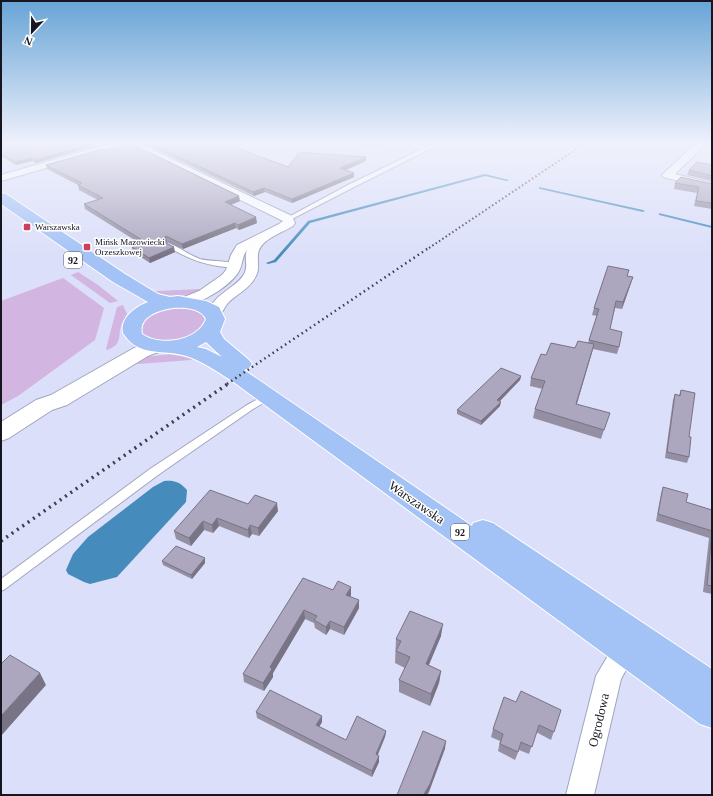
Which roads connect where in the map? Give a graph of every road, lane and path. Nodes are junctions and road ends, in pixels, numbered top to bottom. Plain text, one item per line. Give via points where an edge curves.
1 (210, 181) edge
2 (361, 181) edge
3 (692, 181) edge
4 (712, 186) edge
5 (1, 197) edge
6 (1, 209) edge
7 (288, 218) junction
8 (263, 238) junction
9 (168, 245) edge
10 (234, 265) junction
11 (176, 302) junction
12 (212, 323) junction
13 (135, 327) junction
14 (165, 347) junction
15 (269, 396) junction
16 (44, 405) junction
17 (1, 433) edge
18 (1, 586) edge
19 (625, 650) junction
20 (712, 688) edge
21 (712, 712) edge
22 (580, 795) edge

1 - 7 street
2 - 7 lane
3 - 4 street
5 - 11 main road, 92 via 152,298
6 - 13 main road, 92 via 127,300 135,310
7 - 8 street via 288,224
8 - 10 street via 241,248
8 - 12 street via 253,250 254,265 251,275 216,306
9 - 10 lane via 197,260
10 - 11 street via 231,274 197,298
11 - 12 main road, 92 via 201,304 209,308
11 - 13 main road, 92 via 153,307
12 - 14 main road via 197,340
12 - 20 main road, Warszawska / 92 via 217,343 241,363
13 - 14 main road, 92 via 141,342
13 - 16 street via 51,396
14 - 15 main road, Warszawska / 92 via 192,350 207,356
14 - 16 street via 141,352 58,400
15 - 18 lane via 154,472
15 - 19 main road, Warszawska / 92
16 - 17 street
19 - 21 main road, Warszawska / 92
19 - 22 street, Ogrodowa via 609,676

